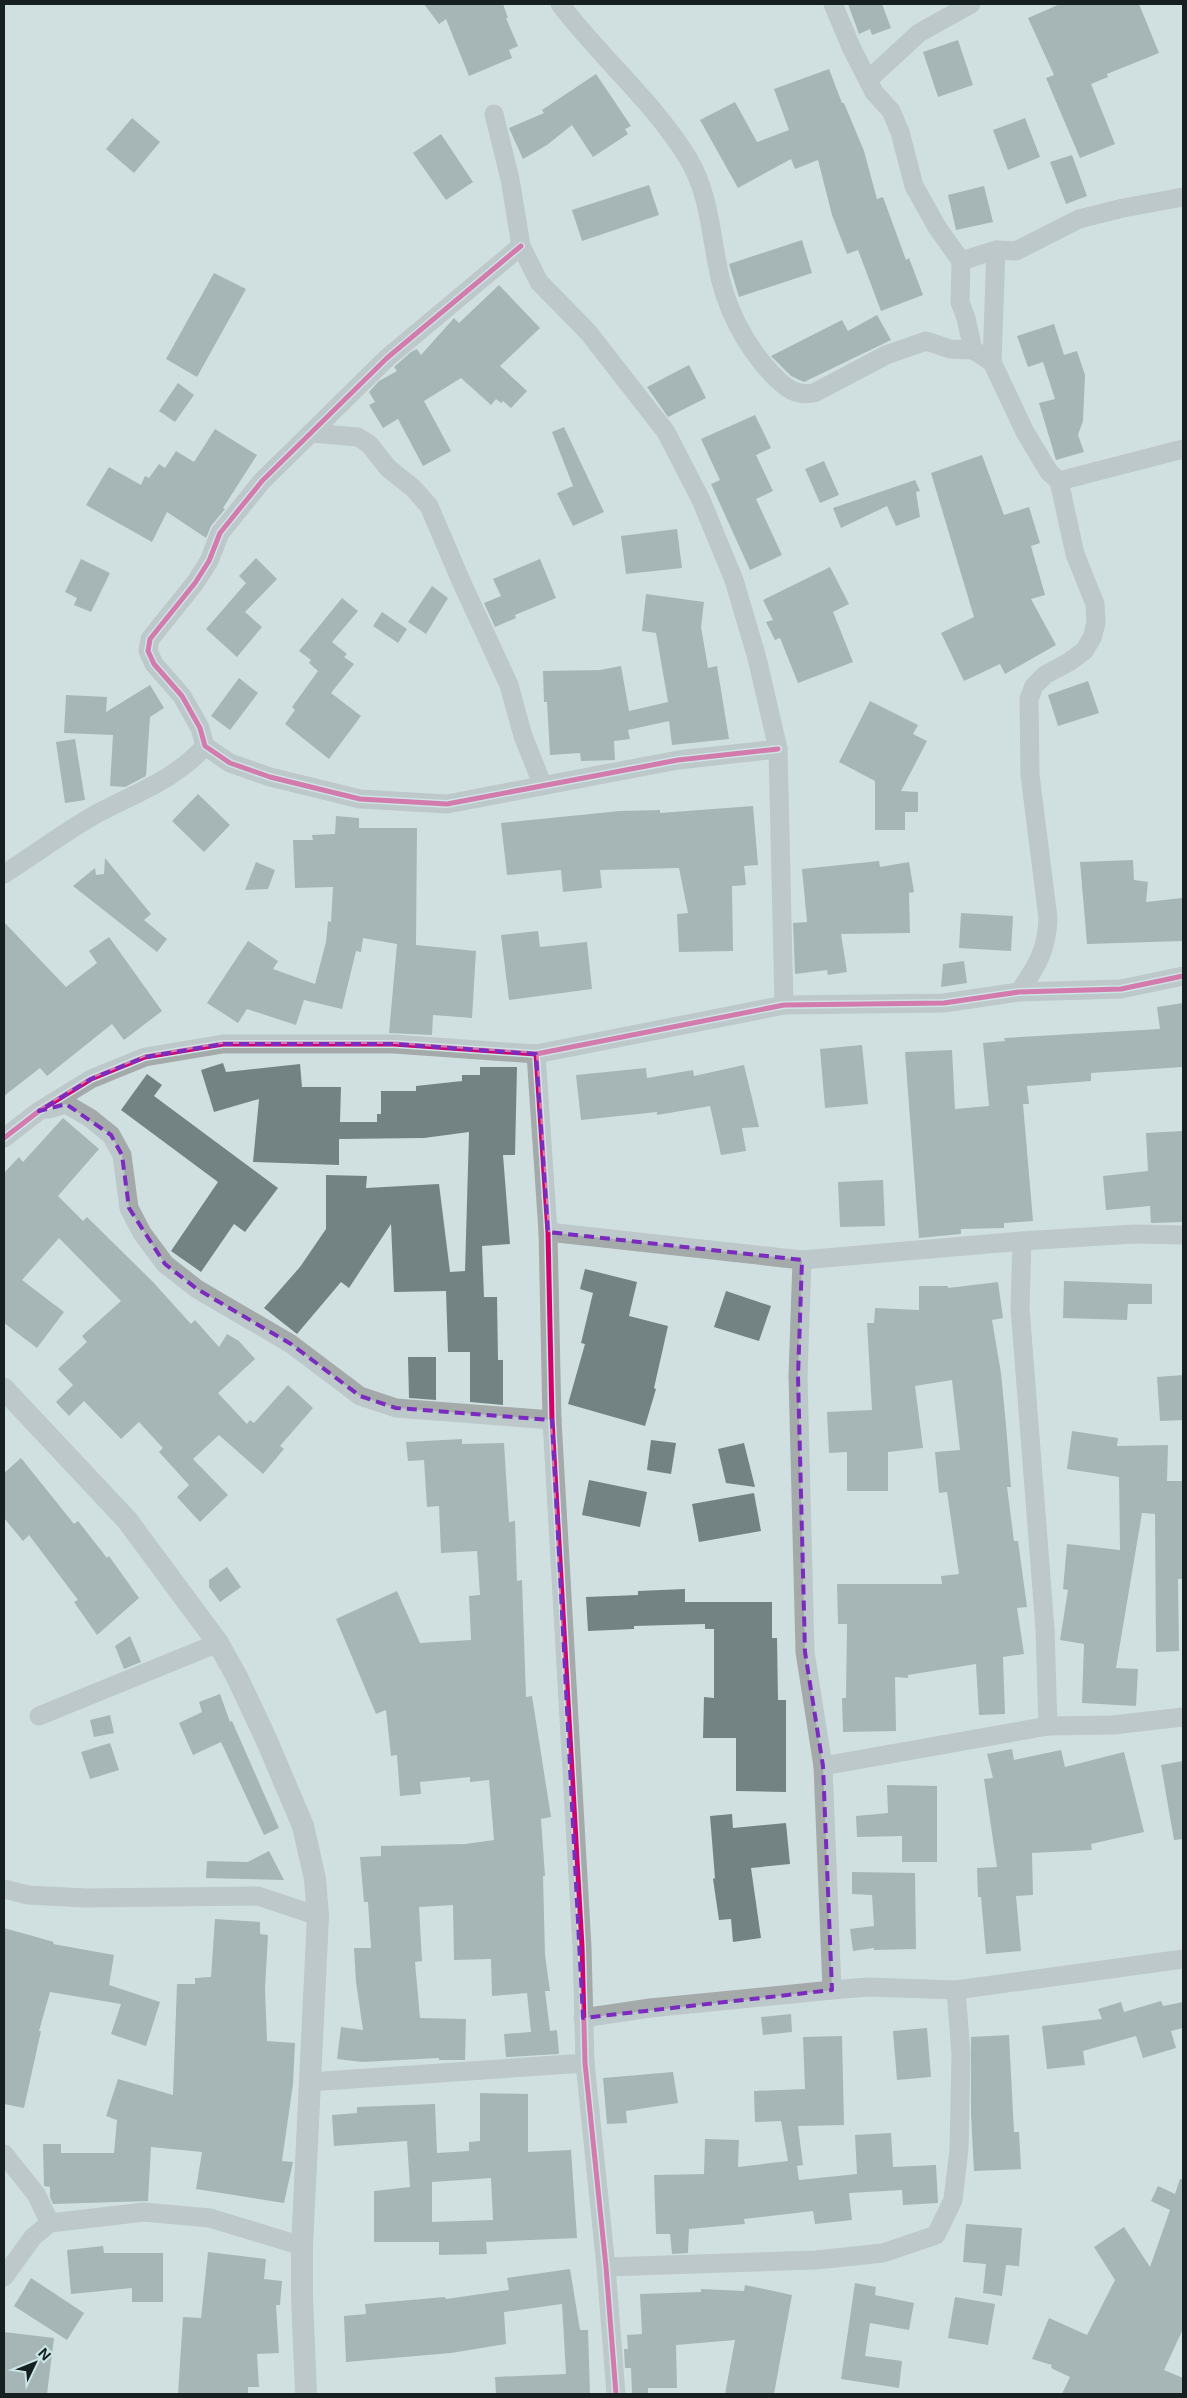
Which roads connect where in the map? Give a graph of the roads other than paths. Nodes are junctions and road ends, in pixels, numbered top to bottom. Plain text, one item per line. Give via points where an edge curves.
1 (560, 4) edge
2 (833, 4) edge
3 (972, 4) edge
4 (868, 80) junction
5 (494, 114) dead end
6 (1183, 197) edge
7 (521, 246) junction
8 (996, 250) junction
9 (961, 261) junction
10 (972, 350) junction
11 (992, 362) junction
12 (312, 433) junction
13 (1183, 449) edge
14 (1060, 481) junction
15 (205, 746) junction
16 (778, 749) junction
17 (543, 786) junction
18 (4, 874) edge
19 (1183, 976) edge
20 (1019, 992) junction
21 (784, 1005) junction
22 (536, 1054) junction
23 (39, 1112) junction
24 (4, 1138) edge
25 (548, 1232) junction
26 (1183, 1235) edge
27 (1022, 1241) junction
28 (802, 1260) junction
29 (4, 1389) edge
30 (552, 1420) junction
31 (218, 1643) junction
32 (39, 1716) dead end
33 (1183, 1717) edge
34 (1048, 1726) junction
35 (823, 1766) junction
36 (4, 1889) edge
37 (318, 1916) junction
38 (1183, 1959) edge
39 (832, 1990) junction
40 (956, 1990) junction
41 (583, 2018) junction
42 (585, 2063) junction
43 (309, 2082) junction
44 (4, 2154) edge
45 (50, 2223) junction
46 (302, 2246) junction
47 (606, 2267) junction
48 (4, 2277) edge
49 (306, 2394) edge
50 (616, 2394) edge

1 - 10 street via 671,132 688,158 700,180 710,214 717,265 728,304 759,360 788,390 802,395 814,393 886,355 926,341 950,349
2 - 4 street
3 - 4 street via 919,33
4 - 9 street via 874,92 892,111 914,186
5 - 7 street via 510,179
6 - 8 street via 1079,219 1016,251
7 - 12 street via 388,358
7 - 16 street via 539,282 588,332 666,432 701,500 734,580 757,658
8 - 9 street
8 - 11 street
9 - 10 street via 960,302
10 - 11 street
11 - 14 street via 1025,432 1049,472
12 - 15 street via 262,481 220,533 209,561 195,583 150,639 148,651 154,664 182,696 200,728
12 - 17 street via 358,437 369,444 388,468 429,506 509,685 523,736
13 - 14 street
14 - 20 street via 1075,554 1096,604 1096,624 1084,651 1044,675 1034,686 1029,699 1030,776 1048,939 1038,963
15 - 17 street via 230,763 270,777 360,799 447,804
15 - 18 street via 170,776 97,814
16 - 17 street via 678,760
16 - 21 street
19 - 20 street via 1121,989
20 - 21 street via 944,1003
21 - 22 street
22 - 23 street via 394,1044 223,1044 145,1057 91,1079
22 - 25 street
23 - 24 street
23 - 30 street via 66,1104 111,1135 122,1155 129,1208 142,1233 165,1264 197,1289 291,1344 360,1396 396,1408
25 - 28 street
25 - 30 street
26 - 27 street via 1134,1234
27 - 28 street
27 - 34 street via 1020,1308 1045,1629
28 - 35 street via 798,1376 805,1652
29 - 31 street via 127,1520
30 - 41 street via 582,1947
31 - 32 street
31 - 37 street via 260,1725 303,1826 316,1879
33 - 34 street via 1114,1725
34 - 35 street
35 - 39 street
36 - 37 street via 28,1895 86,1898 258,1896
37 - 43 street
38 - 40 street
39 - 40 street via 868,1987
39 - 41 street
40 - 47 street via 961,2054 959,2149 953,2200 936,2234 883,2253 816,2260
41 - 42 street
42 - 43 street
42 - 47 street
43 - 46 street
44 - 45 street via 36,2194
45 - 46 street via 144,2212 210,2218
45 - 48 street via 33,2237
46 - 49 street
47 - 50 street

